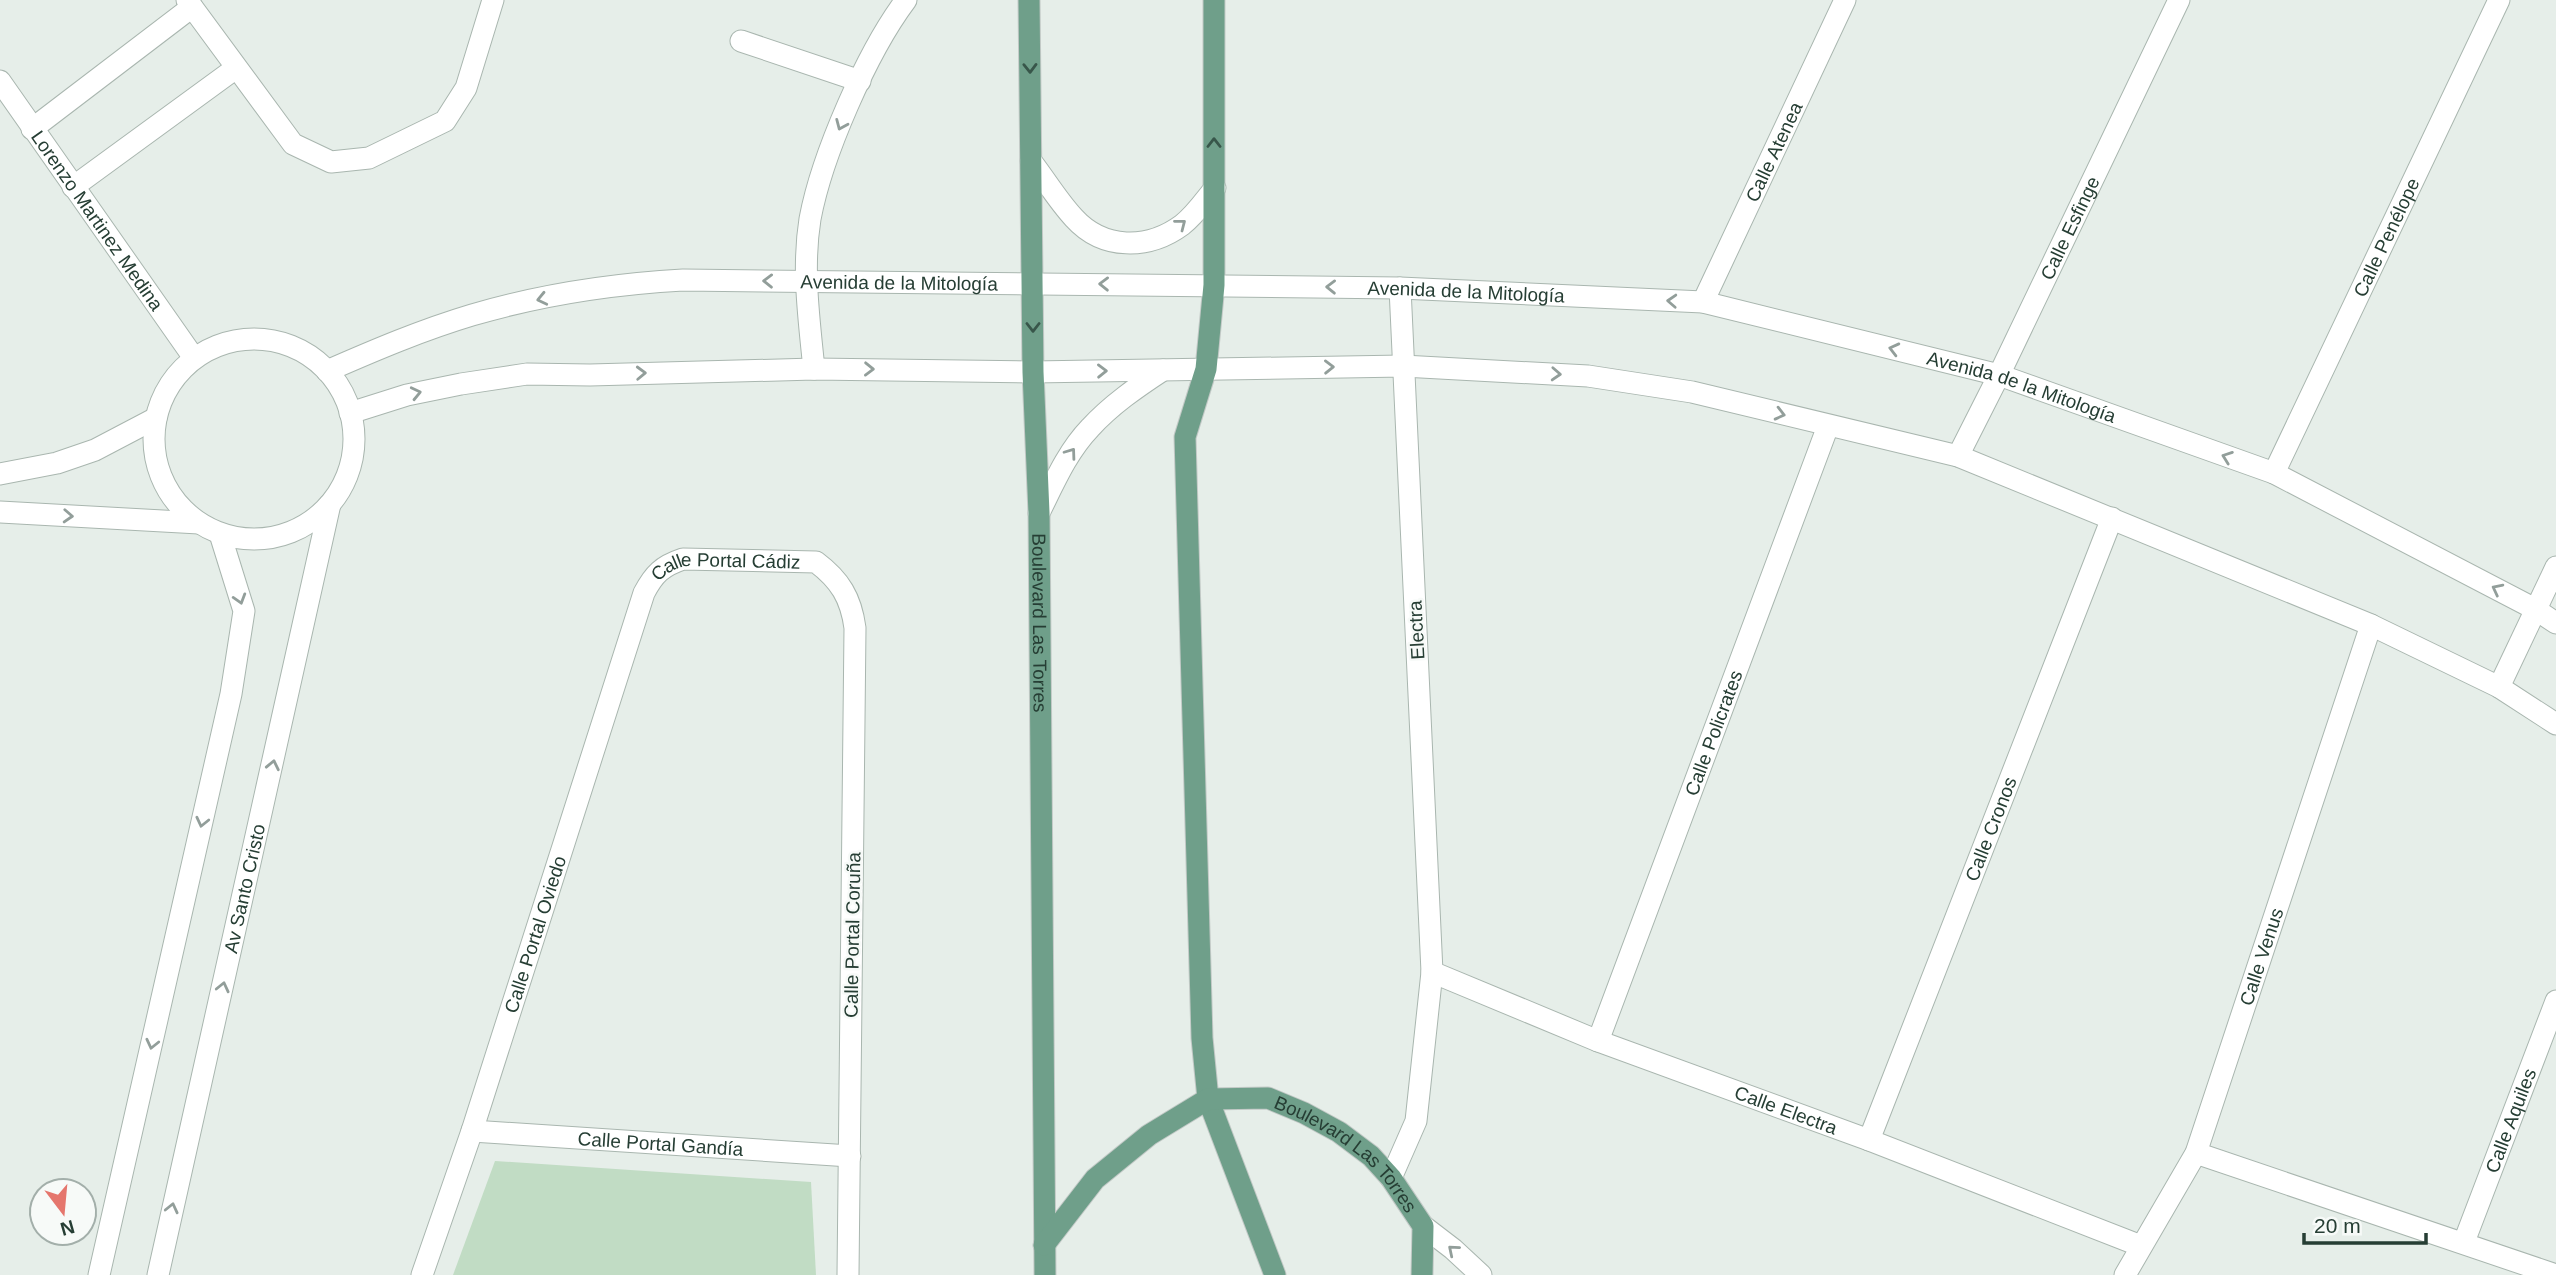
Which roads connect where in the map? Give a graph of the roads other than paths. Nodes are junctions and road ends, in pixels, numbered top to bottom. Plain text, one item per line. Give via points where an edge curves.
1 (493, 0) edge
2 (906, 0) edge
3 (1029, 0) edge
4 (1214, 0) edge
5 (1845, 0) edge
6 (2179, 0) edge
7 (2499, 0) edge
8 (190, 4) edge
9 (741, 41) dead end
10 (236, 68) junction
11 (0, 81) edge
12 (860, 81) junction
13 (32, 129) junction
14 (1031, 161) junction
15 (73, 187) junction
16 (1215, 188) junction
17 (806, 281) junction
18 (1033, 283) junction
19 (1214, 285) junction
20 (1400, 288) junction
21 (1703, 302) junction
22 (194, 358) junction
23 (1403, 366) junction
24 (814, 369) junction
25 (1206, 369) junction
26 (1163, 370) junction
27 (327, 371) junction
28 (1033, 372) junction
29 (1999, 375) junction
30 (351, 413) junction
31 (156, 418) junction
32 (1828, 426) junction
33 (1958, 456) junction
34 (0, 474) edge
35 (2274, 474) junction
36 (330, 504) junction
37 (0, 512) edge
38 (1039, 513) junction
39 (2112, 518) junction
40 (199, 523) junction
41 (220, 534) junction
42 (2556, 567) edge
43 (645, 593) joint
44 (848, 596) joint
45 (2535, 609) junction
46 (2556, 623) edge
47 (2371, 625) junction
48 (2499, 687) junction
49 (2556, 724) edge
50 (1432, 972) junction
51 (2556, 1001) edge
52 (1598, 1041) junction
53 (1208, 1099) junction
54 (472, 1131) junction
55 (1869, 1140) junction
56 (2196, 1153) junction
57 (849, 1156) junction
58 (1391, 1178) junction
59 (1423, 1226) junction
60 (2464, 1242) junction
61 (1044, 1245) junction
62 (2141, 1246) junction
63 (99, 1275) edge
64 (158, 1275) edge
65 (422, 1275) edge
66 (848, 1275) edge
67 (1045, 1275) edge
68 (1275, 1275) edge
69 (1423, 1275) edge
70 (1481, 1275) edge
71 (2124, 1275) edge
72 (2556, 1275) edge

1 - 10 street via 466,88 445,121 369,159 331,162 293,144
2 - 12 street
3 -> 14 main road, Boulevard Las Torres
16 -> 4 main road
5 - 21 street, Calle Atenea
6 - 29 street, Calle Esfinge
7 - 35 street, Calle Penélope
8 - 10 street
8 - 13 street
9 - 12 street
10 - 15 street
11 - 13 street, Lorenzo Martinez Medina
12 -> 17 street via 826,158 810,220
13 - 15 street, Lorenzo Martinez Medina
14 -> 16 street via 1074,218 1120,244 1164,236 1184,223
14 - 18 main road, Boulevard Las Torres
15 - 22 street, Lorenzo Martinez Medina
16 - 19 main road
17 - 18 street, Avenida de la Mitología
17 - 24 street
17 -> 27 street, Avenida de la Mitología via 662,281 561,294 473,314
19 -> 18 street, Avenida de la Mitología
18 -> 28 main road, Boulevard Las Torres
20 -> 19 street, Avenida de la Mitología
19 - 25 main road
21 -> 20 street, Avenida de la Mitología
20 - 23 street, Electra
29 -> 21 street, Avenida de la Mitología
22 - 27 street via 216,346 263,340 287,345
22 - 31 street via 163,396
25 -> 23 street
23 -> 32 street via 1588,376 1692,391
23 - 50 street, Electra
24 -> 28 street
30 -> 24 street via 407,395 527,374
25 - 26 street
25 - 53 main road via 1185,437 1202,1038
28 -> 26 street
38 -> 26 street via 1064,463 1089,428
27 - 30 street
28 - 38 main road, Boulevard Las Torres
29 - 33 street, Calle Esfinge
35 -> 29 street, Avenida de la Mitología
30 - 36 street via 352,461
31 - 34 street via 83,454
31 - 40 street via 156,466 165,488
32 - 33 street
32 - 52 street, Calle Policrates
33 - 39 street
45 -> 35 street, Avenida de la Mitología
36 - 41 street via 292,532 268,539
64 -> 36 street, Av Santo Cristo
37 -> 40 street
38 - 61 main road, Boulevard Las Torres
39 - 47 street
39 - 55 street, Calle Cronos
40 - 41 street
41 -> 63 street via 244,611 232,694
42 - 45 street
43 - 44 street, Calle Portal Cádiz via 653,575 666,564 683,559 816,562
43 - 54 street, Calle Portal Oviedo
44 - 57 street, Calle Portal Coruña via 855,628
45 - 46 street, Avenida de la Mitología
45 - 48 street
47 - 48 street
47 - 56 street, Calle Venus
48 - 49 street
50 - 52 street, Calle Electra
50 - 58 street, Electra via 1416,1121
51 - 60 street, Calle Aquiles
52 - 55 street, Calle Electra
53 - 58 main road, Boulevard Las Torres via 1268,1098 1304,1113 1339,1132
53 - 61 main road via 1149,1135 1096,1180
53 - 68 main road
54 - 57 street, Calle Portal Gandía
54 - 65 street, Calle Portal Oviedo
55 - 62 street, Calle Electra
56 - 60 street
56 - 62 street, Calle Venus
57 - 66 street, Calle Portal Coruña
58 - 59 main road, Boulevard Las Torres
59 - 69 main road, Boulevard Las Torres
70 -> 59 street
60 - 72 street
61 - 67 main road, Boulevard Las Torres
62 - 71 street, Calle Venus

